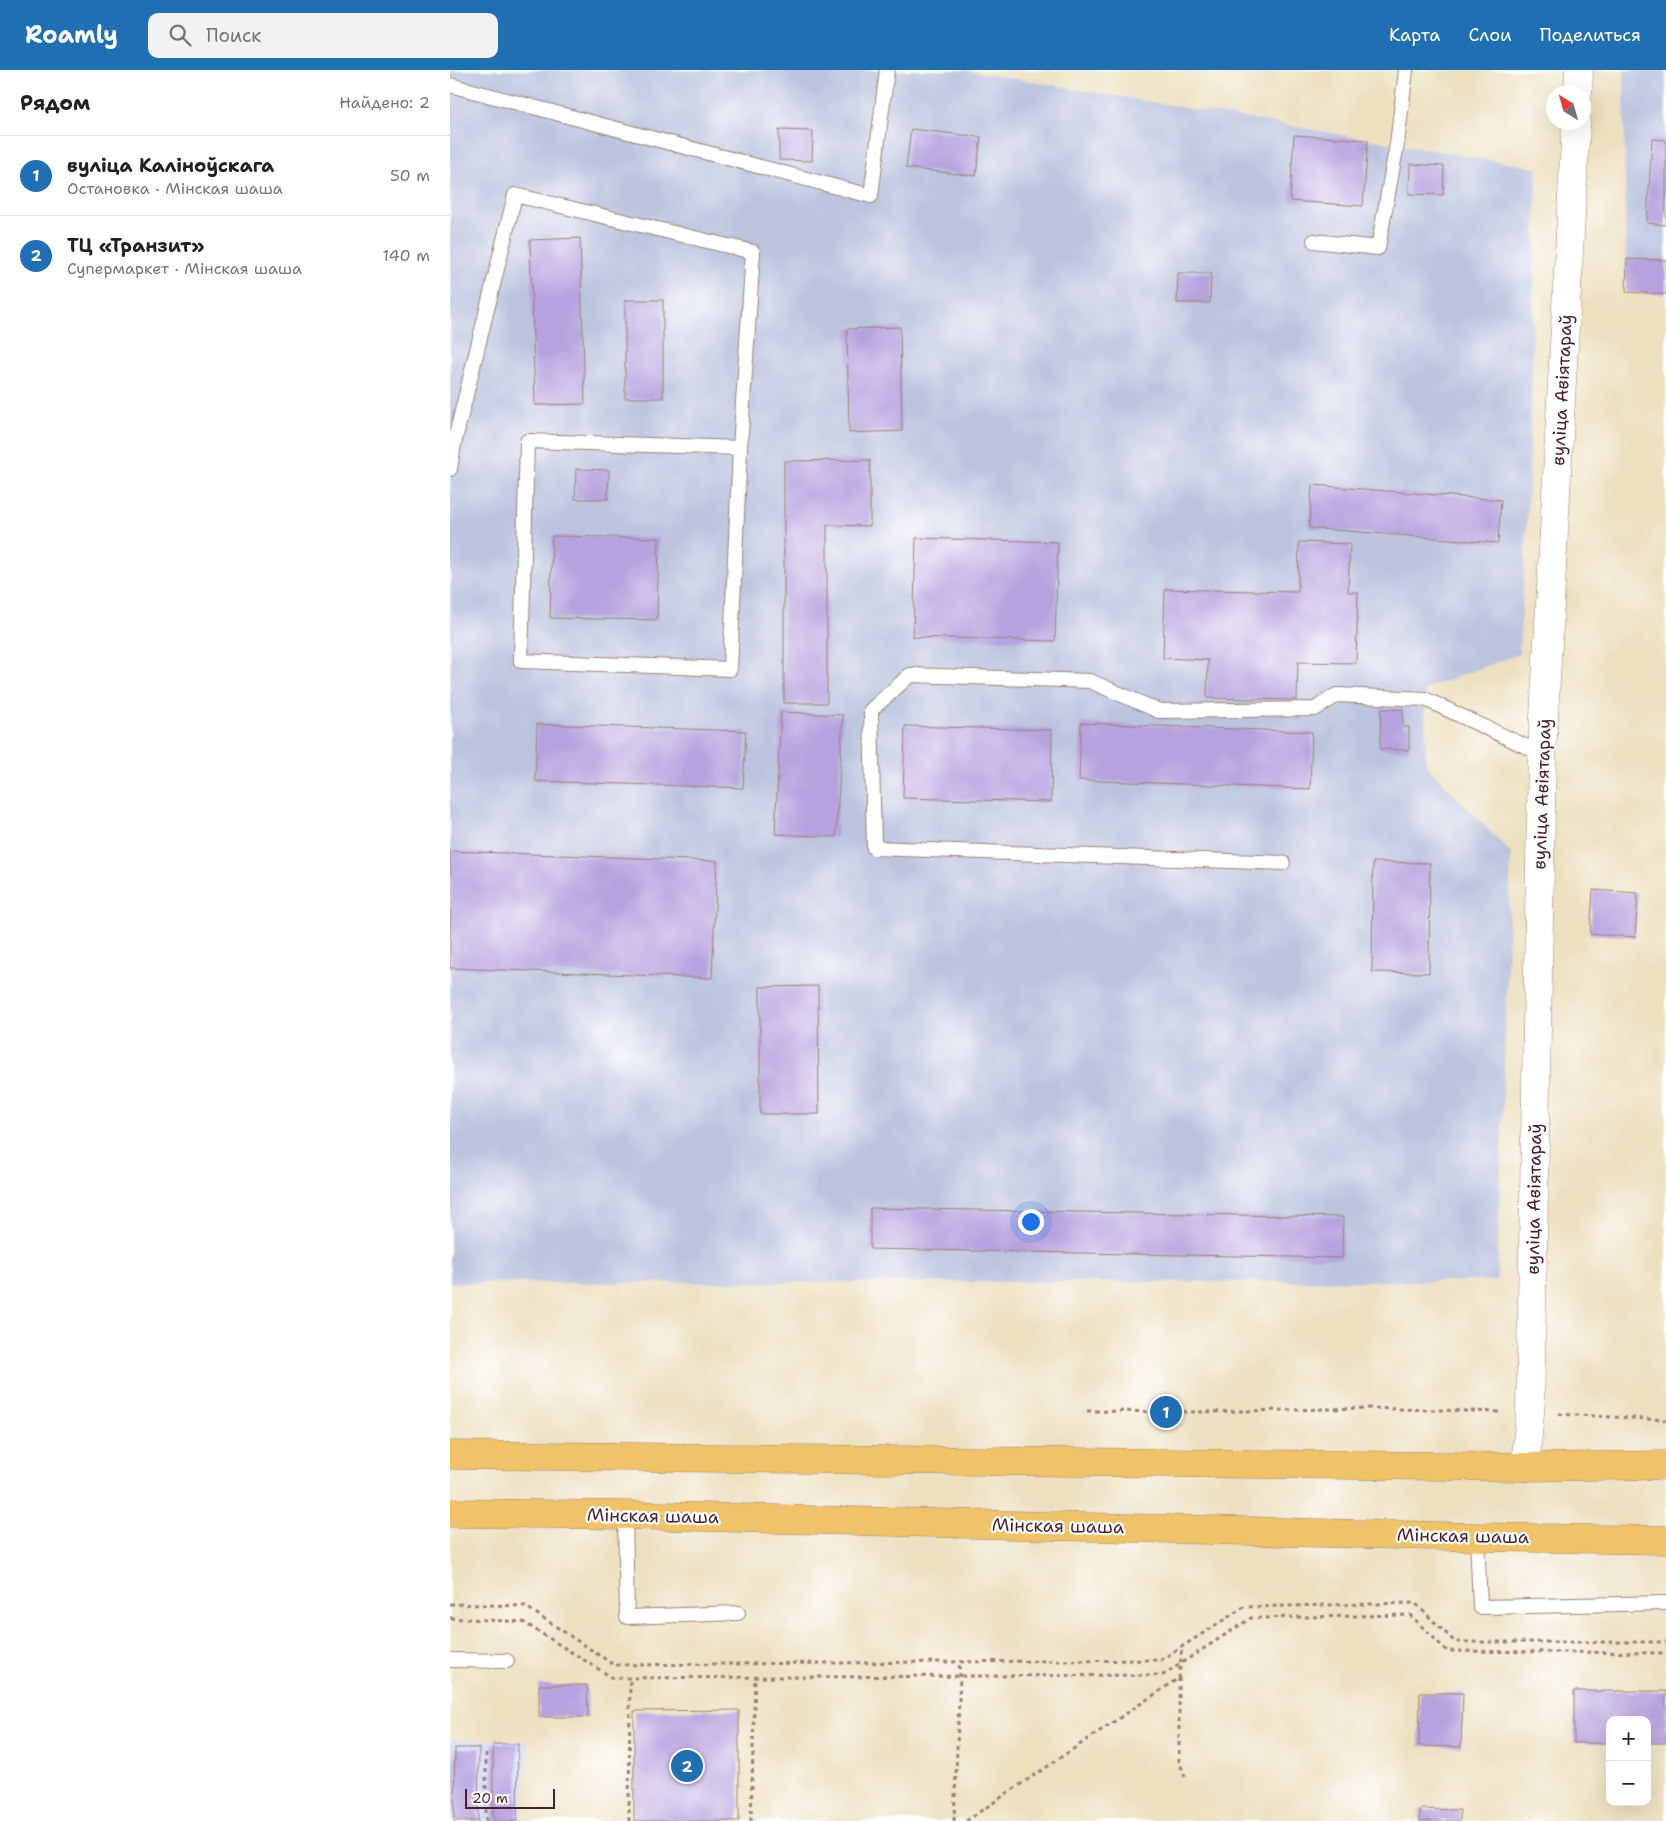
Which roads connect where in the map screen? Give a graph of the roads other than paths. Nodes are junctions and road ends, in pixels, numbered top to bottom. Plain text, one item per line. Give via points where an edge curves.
1 (887, 70) edge
2 (1406, 70) edge
3 (1579, 70) edge
4 (450, 85) edge
5 (1578, 85) edge
6 (1576, 130) edge
7 (1314, 241) dead end
8 (740, 448) junction
9 (450, 470) edge
10 (1542, 754) junction
11 (1284, 864) dead end
12 (450, 1455) edge
13 (1666, 1465) edge
14 (1525, 1467) junction
15 (450, 1513) edge
16 (626, 1515) junction
17 (1477, 1537) junction
18 (1666, 1540) edge
19 (1666, 1603) edge
20 (738, 1613) dead end
21 (450, 1660) edge
22 (508, 1661) dead end

1 - 4 lane via 871,196
2 - 7 lane via 1397,144 1378,248
3 - 5 street
6 - 10 street, вуліца Авіятараў
8 - 8 lane via 730,669 521,661 527,441
8 - 9 lane via 753,252 515,195
10 - 11 lane via 1425,699 1337,695 1315,709 1159,711 1090,681 910,675 871,710 874,848
10 - 14 street, вуліца Авіятараў via 1530,1413
12 - 14 main road
13 - 14 main road
15 - 16 main road, Мінская шаша
16 - 17 main road, Мінская шаша
16 - 20 lane via 627,1617
17 - 18 main road, Мінская шаша
17 - 19 lane via 1480,1607
21 - 22 lane

